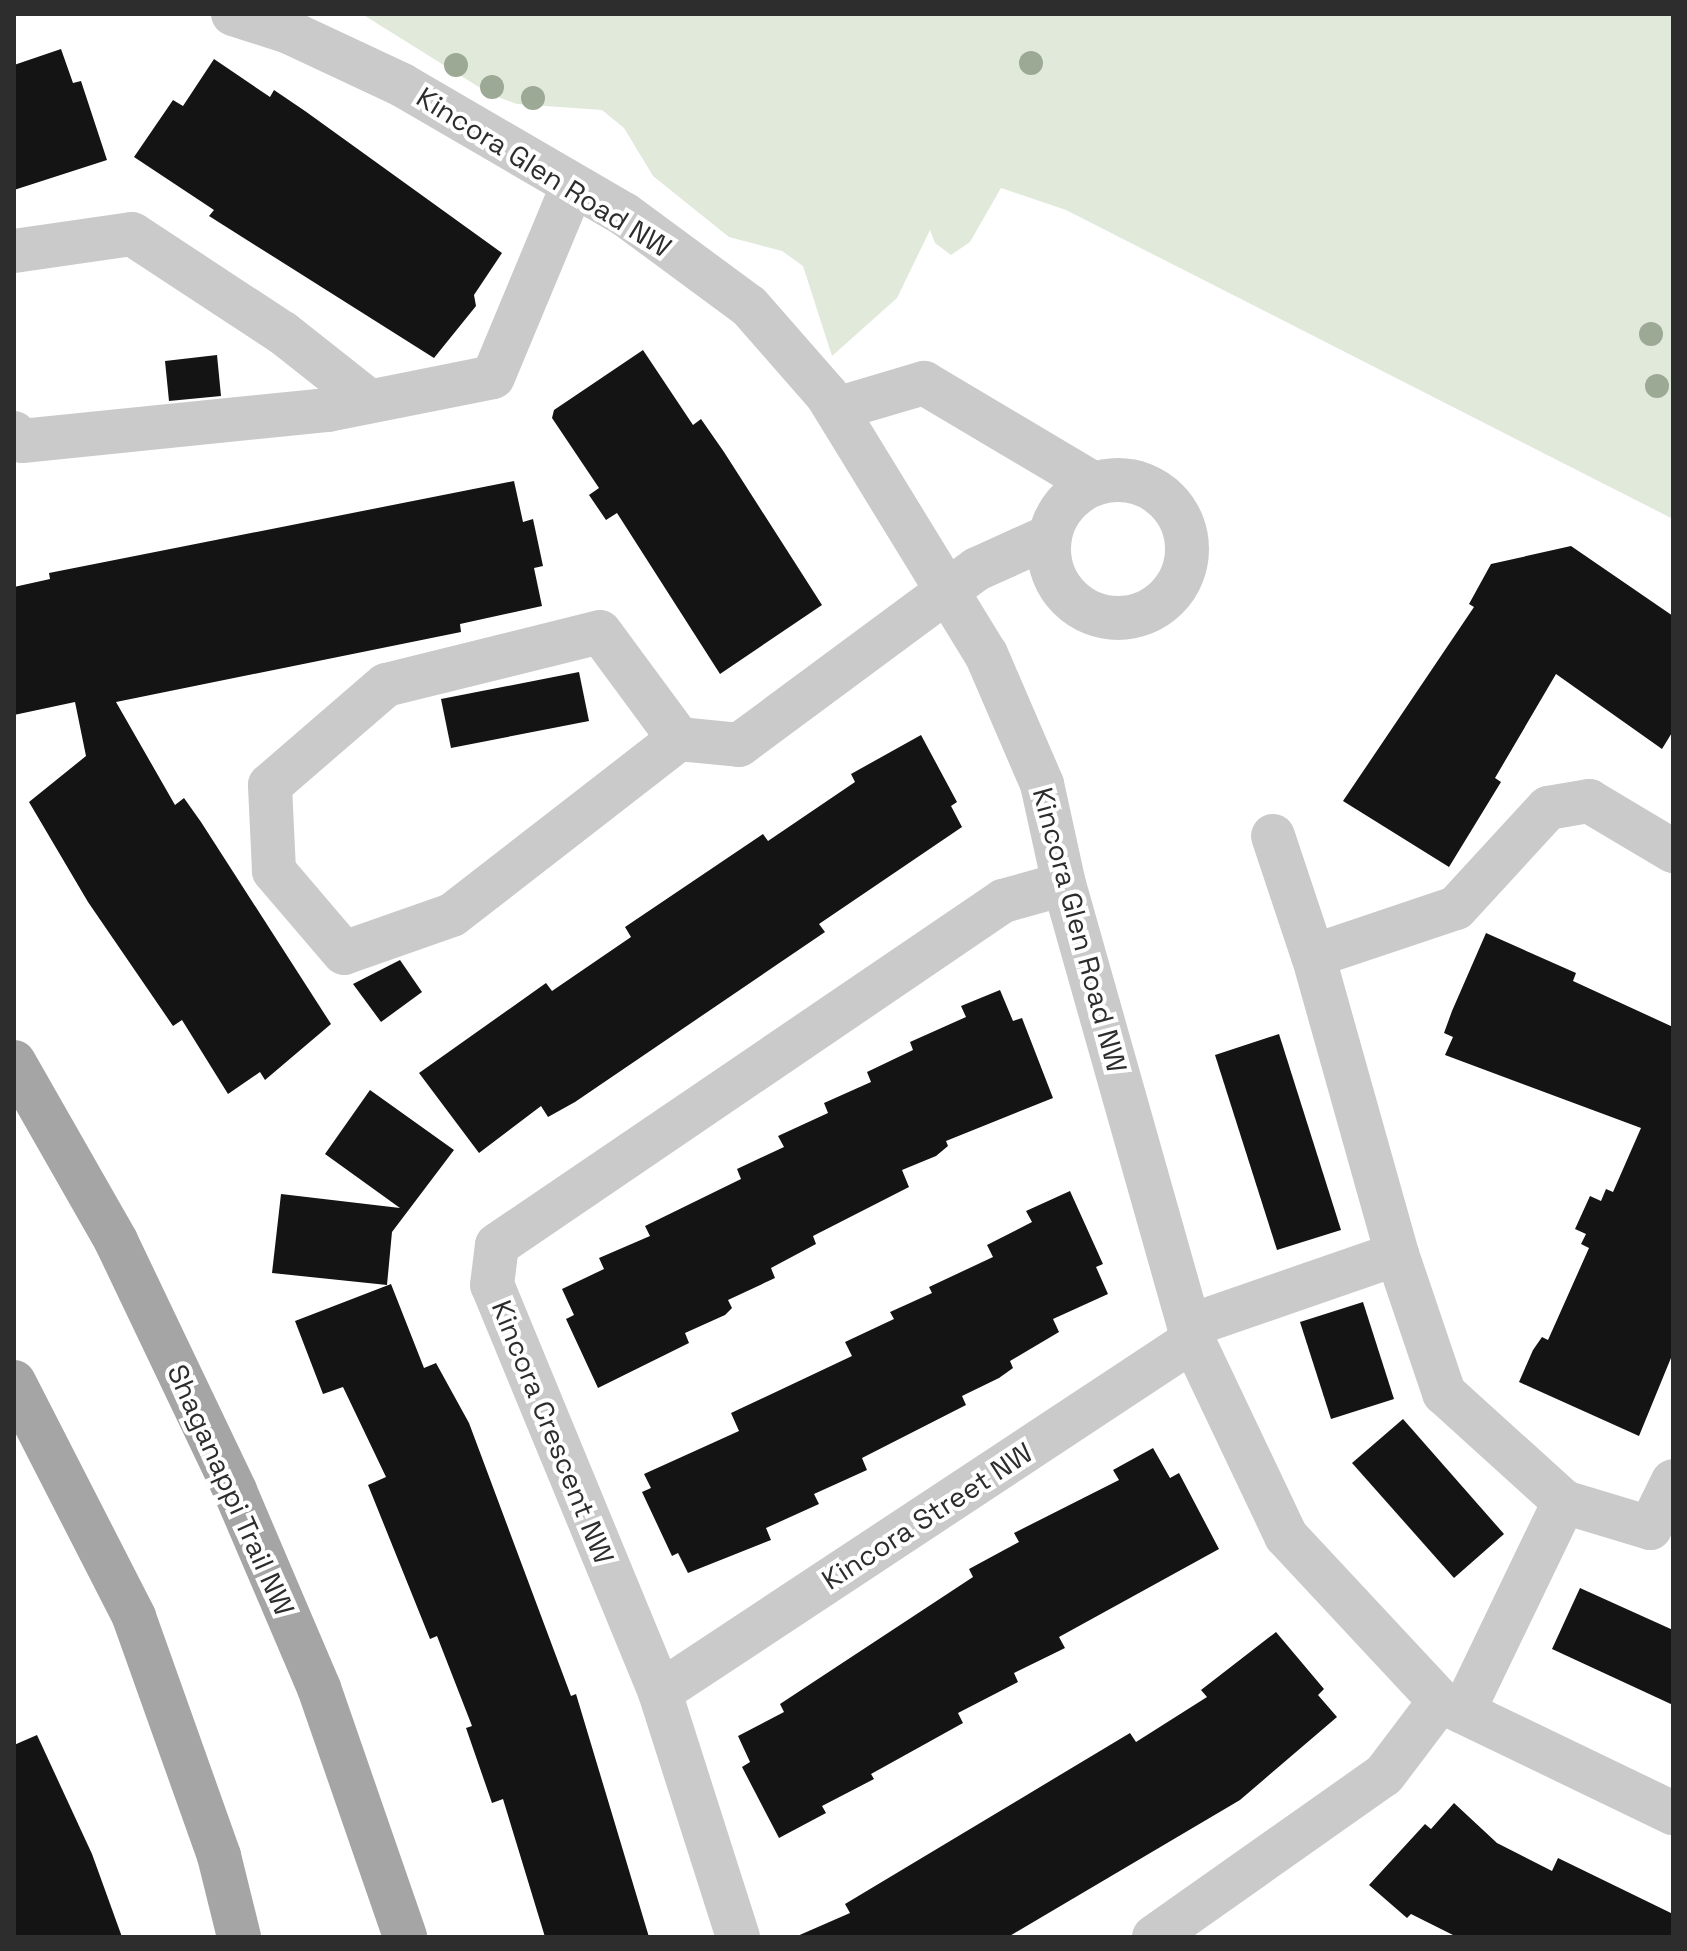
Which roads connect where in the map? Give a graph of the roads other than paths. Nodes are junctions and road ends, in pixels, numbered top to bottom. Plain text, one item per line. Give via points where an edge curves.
1 (233, 14) edge
2 (330, 14) edge
3 (402, 85) junction
4 (573, 185) junction
5 (14, 251) edge
6 (369, 401) junction
7 (836, 409) junction
8 (14, 433) edge
9 (1094, 484) junction
10 (1050, 536) junction
11 (949, 592) junction
12 (679, 739) junction
13 (1273, 836) dead end
14 (1673, 851) edge
15 (1064, 884) junction
16 (1313, 956) junction
17 (14, 1062) edge
18 (1397, 1254) junction
19 (1191, 1333) junction
20 (14, 1382) edge
21 (1673, 1481) edge
22 (1564, 1502) junction
23 (660, 1692) junction
24 (1452, 1706) junction
25 (1673, 1813) edge
26 (239, 1937) edge
27 (405, 1937) edge
28 (738, 1937) edge
29 (1154, 1937) edge

1 - 3 street, Kincora Glen Road NW via 289,32
2 - 3 street, Kincora Glen Road NW
3 - 4 street, Kincora Glen Road NW
4 - 6 street via 493,377
4 - 7 street, Kincora Glen Road NW via 624,214 749,306
5 - 6 street via 132,234 283,333
6 - 8 street via 22,441
7 - 9 street via 924,383
7 - 11 street, Kincora Glen Road NW
9 - 10 street via 1074,496
9 - 10 street via 1137,483 1173,507 1187,547 1175,588 1141,614 1093,613 1057,583
10 - 11 street via 977,569
11 - 12 street via 739,745
11 - 15 street, Kincora Glen Road NW via 986,654 1042,784
12 - 12 street via 600,632 386,685 270,785 274,871 344,953 452,915
13 - 16 street
14 - 16 street via 1589,801 1548,808 1456,908
15 - 19 street, Kincora Glen Road NW
15 - 23 street, Kincora Crescent NW via 1003,901 497,1245 492,1285
16 - 18 street
17 - 27 main road, Shaganappi Trail NW via 116,1241 235,1491 319,1688
18 - 19 street, Kincora Street NW
18 - 22 street via 1444,1393
19 - 23 street, Kincora Street NW
19 - 24 street, Kincora Glen Road NW via 1286,1536
20 - 26 main road via 134,1617 219,1856
21 - 22 street via 1650,1528
22 - 24 street
23 - 28 street, Kincora Crescent NW
24 - 25 street, Kincora Glen Road NW
24 - 29 street via 1384,1775

